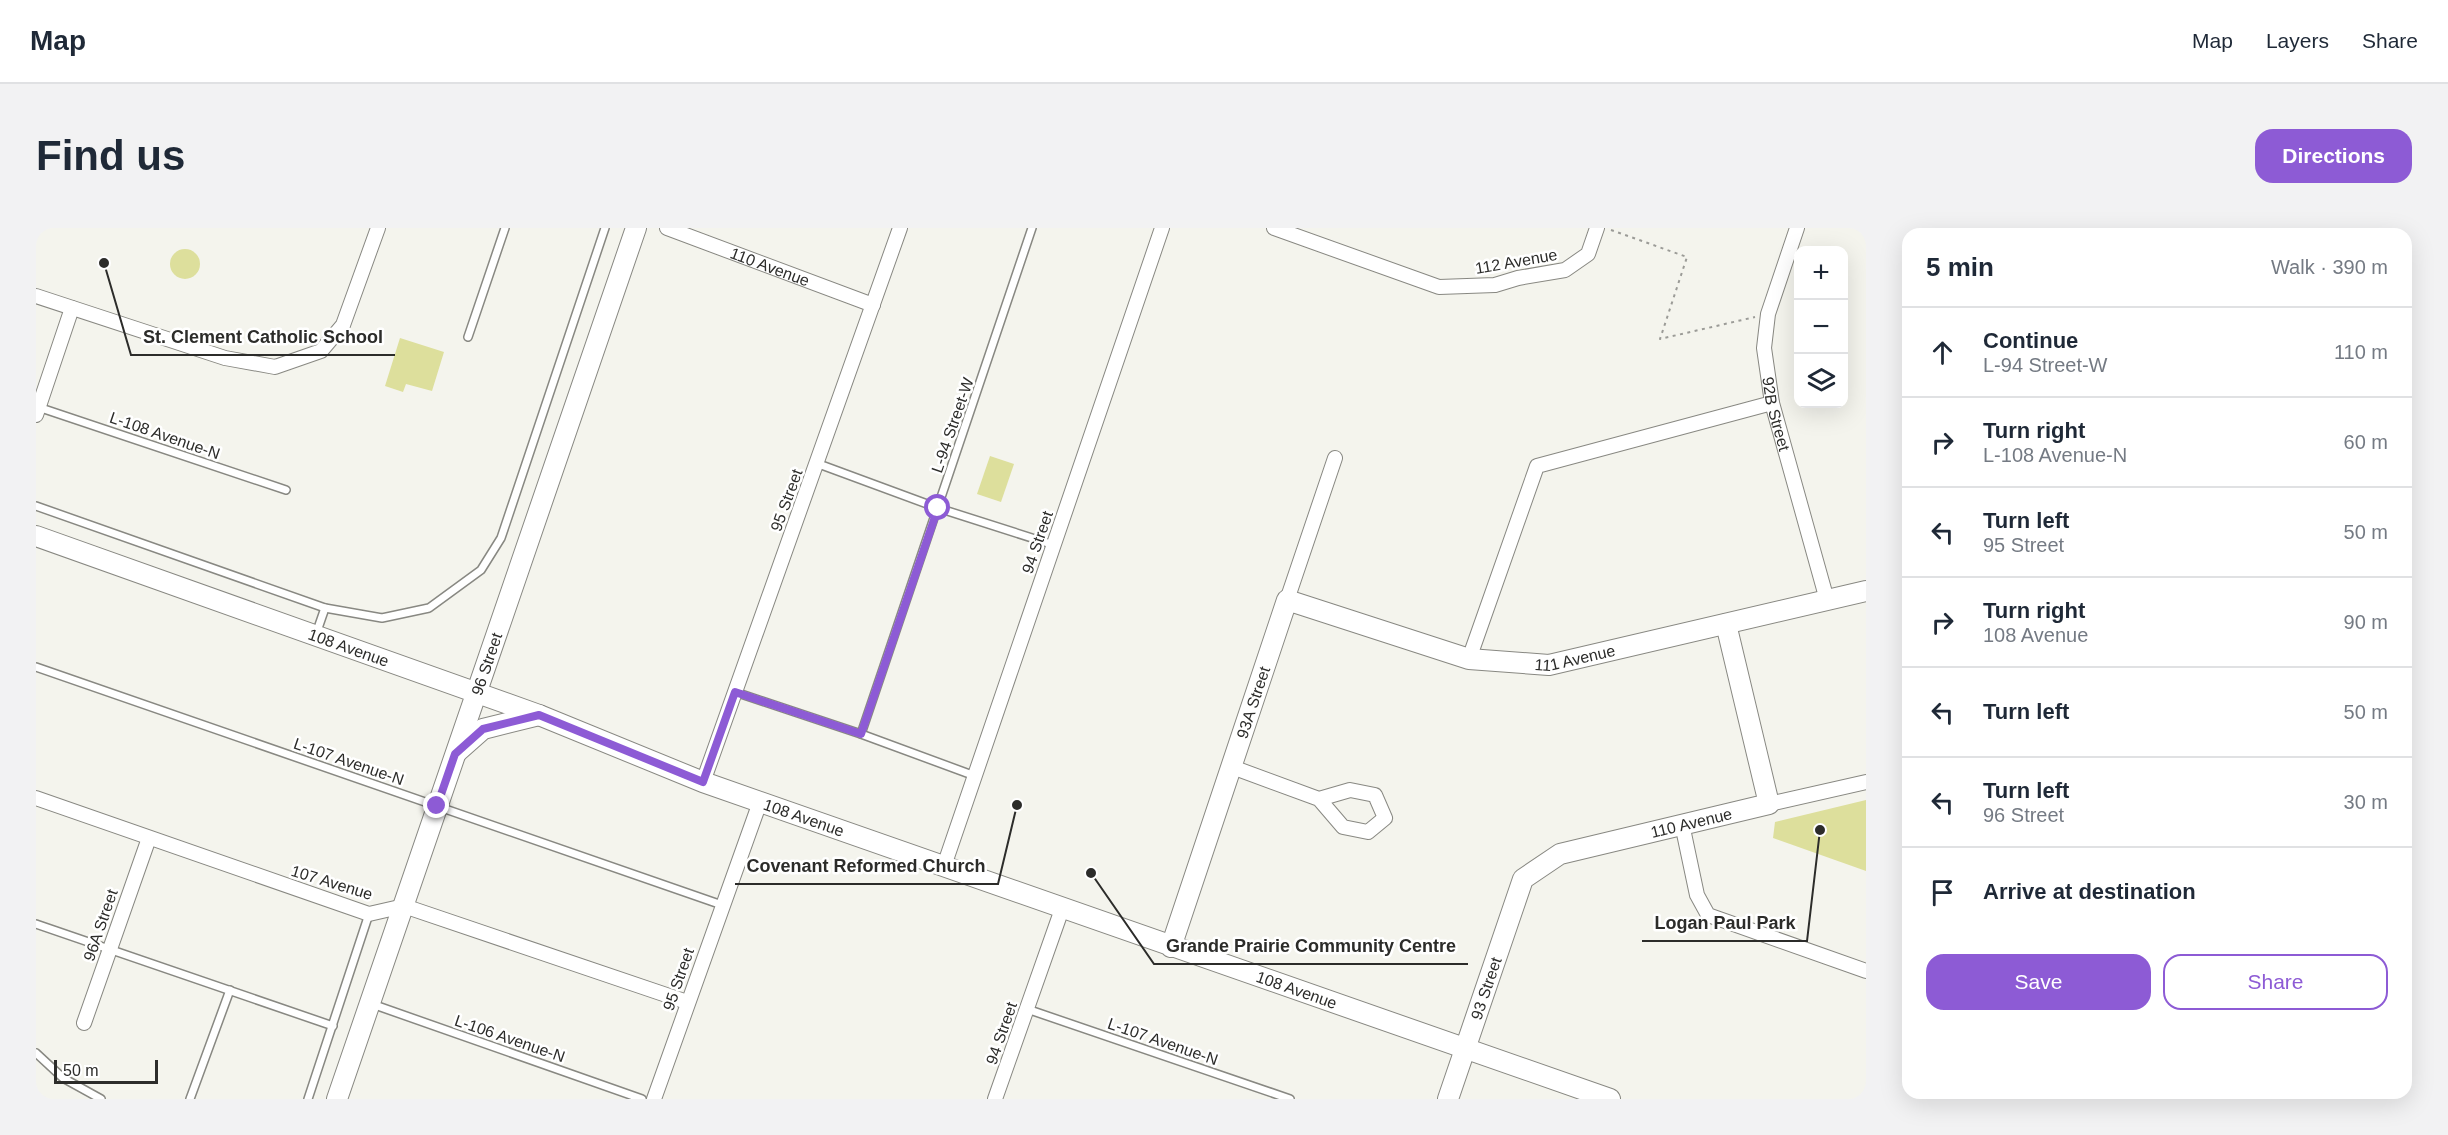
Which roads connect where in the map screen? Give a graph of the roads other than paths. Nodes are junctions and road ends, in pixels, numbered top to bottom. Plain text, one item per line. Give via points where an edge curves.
1 (378, 228) edge
2 (505, 228) edge
3 (606, 228) edge
4 (636, 228) edge
5 (667, 228) edge
6 (900, 228) edge
7 (1032, 228) edge
8 (1162, 228) edge
9 (1274, 228) edge
10 (1597, 228) edge
11 (1797, 228) edge
12 (36, 296) edge
13 (873, 305) junction
14 (72, 308) junction
15 (468, 337) dead end
16 (1772, 404) junction
17 (37, 409) edge
18 (1335, 458) dead end
19 (816, 463) junction
20 (286, 490) dead end
21 (36, 507) edge
22 (938, 508) junction
23 (36, 537) edge
24 (1054, 545) junction
25 (1866, 591) edge
26 (1287, 600) junction
27 (1827, 600) junction
28 (325, 608) junction
29 (1726, 624) junction
30 (316, 634) junction
31 (1469, 659) junction
32 (36, 667) edge
33 (735, 692) junction
34 (477, 693) junction
35 (539, 715) junction
36 (861, 734) junction
37 (455, 754) junction
38 (1232, 767) junction
39 (975, 776) junction
40 (703, 782) junction
41 (1866, 782) edge
42 (36, 798) edge
43 (1319, 799) dead end
44 (760, 802) junction
45 (1770, 804) junction
46 (437, 806) junction
47 (1682, 824) junction
48 (149, 838) junction
49 (944, 866) junction
50 (1523, 879) joint
51 (722, 905) junction
52 (404, 906) junction
53 (1062, 909) junction
54 (369, 914) junction
55 (36, 924) edge
56 (1170, 947) junction
57 (108, 950) junction
58 (1866, 971) edge
59 (230, 990) junction
60 (687, 1002) junction
61 (370, 1003) junction
62 (1027, 1009) junction
63 (84, 1023) dead end
64 (333, 1026) junction
65 (1466, 1047) junction
66 (36, 1053) edge
67 (339, 1098) edge
68 (101, 1099) edge
69 (190, 1099) edge
70 (308, 1099) edge
71 (642, 1099) edge
72 (654, 1099) edge
73 (995, 1099) edge
74 (1290, 1099) edge
75 (1448, 1099) edge
76 (1610, 1099) edge

1 - 14 street via 343,325 321,351 275,367 225,358
2 - 15 lane
3 - 28 lane via 501,538 481,570 429,608 382,618
4 - 34 street, 96 Street
5 - 13 street, 110 Avenue
6 - 13 street, 95 Street
7 - 22 lane, L-94 Street-W
8 - 24 street, 94 Street
9 - 10 street, 112 Avenue via 1439,287 1495,285 1566,270 1588,254
11 - 16 street, 92B Street via 1768,314 1764,348
12 - 14 street
13 - 19 street, 95 Street
14 - 17 street
16 - 27 street, 92B Street
16 - 31 street via 1537,466
17 - 20 lane, L-108 Avenue-N
18 - 26 street, 93A Street
19 - 22 lane
19 - 33 street, 95 Street
21 - 28 lane, 108 Avenue
22 - 24 lane
22 - 36 lane, L-94 Street-W
23 - 30 street, 108 Avenue
24 - 39 street, 94 Street
25 - 27 street, 111 Avenue
26 - 31 street, 111 Avenue
26 - 38 street, 93A Street
27 - 29 street, 111 Avenue
28 - 30 lane
29 - 31 street, 111 Avenue via 1549,665
29 - 45 street
30 - 34 street, 108 Avenue
32 - 46 lane, L-107 Avenue-N
33 - 36 lane
33 - 40 street, 95 Street
34 - 35 street, 108 Avenue
34 - 37 street, 96 Street
35 - 37 street via 483,729
35 - 40 street, 108 Avenue
36 - 39 lane
37 - 46 street, 96 Street
38 - 43 street
38 - 56 street, 93A Street
39 - 49 street, 94 Street
40 - 44 street, 108 Avenue
41 - 45 street, 110 Avenue
42 - 48 street, 107 Avenue
44 - 49 street, 108 Avenue
44 - 51 street, 95 Street
45 - 47 street, 110 Avenue
46 - 51 lane, L-107 Avenue-N
46 - 52 street, 96 Street
47 - 50 street, 110 Avenue via 1560,854
47 - 58 street via 1697,895 1708,915
48 - 54 street, 107 Avenue
48 - 57 street, 96A Street
49 - 53 street, 108 Avenue
50 - 65 street, 93 Street
51 - 60 street, 95 Street
52 - 54 street, 107 Avenue
52 - 60 street
52 - 61 street, 96 Street
53 - 56 street, 108 Avenue
53 - 62 street, 94 Street
54 - 64 lane
55 - 57 lane
56 - 65 street, 108 Avenue
57 - 59 lane
57 - 63 street, 96A Street
59 - 64 lane
59 - 69 lane
60 - 72 street, 95 Street
61 - 67 street, 96 Street
61 - 71 lane, L-106 Avenue-N
62 - 73 street, 94 Street
62 - 74 lane, L-107 Avenue-N
64 - 70 lane
65 - 75 street, 93 Street
65 - 76 street, 108 Avenue
66 - 68 lane via 63,1078

